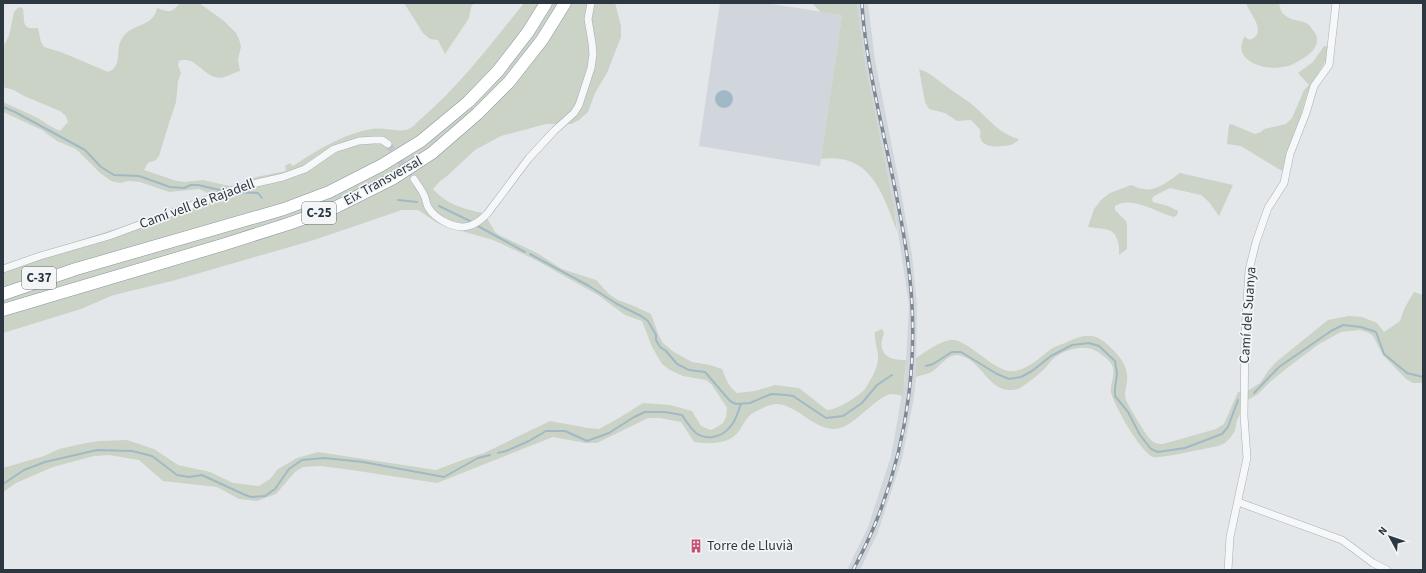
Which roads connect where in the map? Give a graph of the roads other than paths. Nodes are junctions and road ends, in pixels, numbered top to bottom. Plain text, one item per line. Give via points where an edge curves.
1 (546, 3) edge
2 (565, 3) edge
3 (591, 3) edge
4 (1336, 3) edge
5 (388, 144) tunnel mouth
6 (414, 179) tunnel mouth
7 (3, 268) edge
8 (76, 269) junction
9 (3, 286) edge
10 (3, 294) edge
11 (3, 310) edge
12 (1238, 502) junction
13 (1228, 570) edge
14 (1387, 570) edge

1 - 8 highway, Eix Transversal / C-25 via 528,32 498,71 468,102 421,141 382,165 329,192 284,209
2 - 11 highway, Eix Transversal / C-25 via 542,40 509,82 432,153 392,179 336,207 288,224
3 - 6 street via 588,19 593,54 579,105 529,158 487,214 466,227 446,222 432,212
4 - 12 street, Camí del Suanya via 1329,65 1314,86 1290,154 1284,183 1268,208 1249,270 1244,416 1247,458
5 - 7 street, Camí vell de Rajadell via 382,140 359,141 334,149 305,168 288,175 244,186 109,236
8 - 9 highway, C-37
8 - 10 highway, Eix Transversal / C-25
12 - 13 street, Camí del Suanya via 1230,537
12 - 14 street via 1342,540

